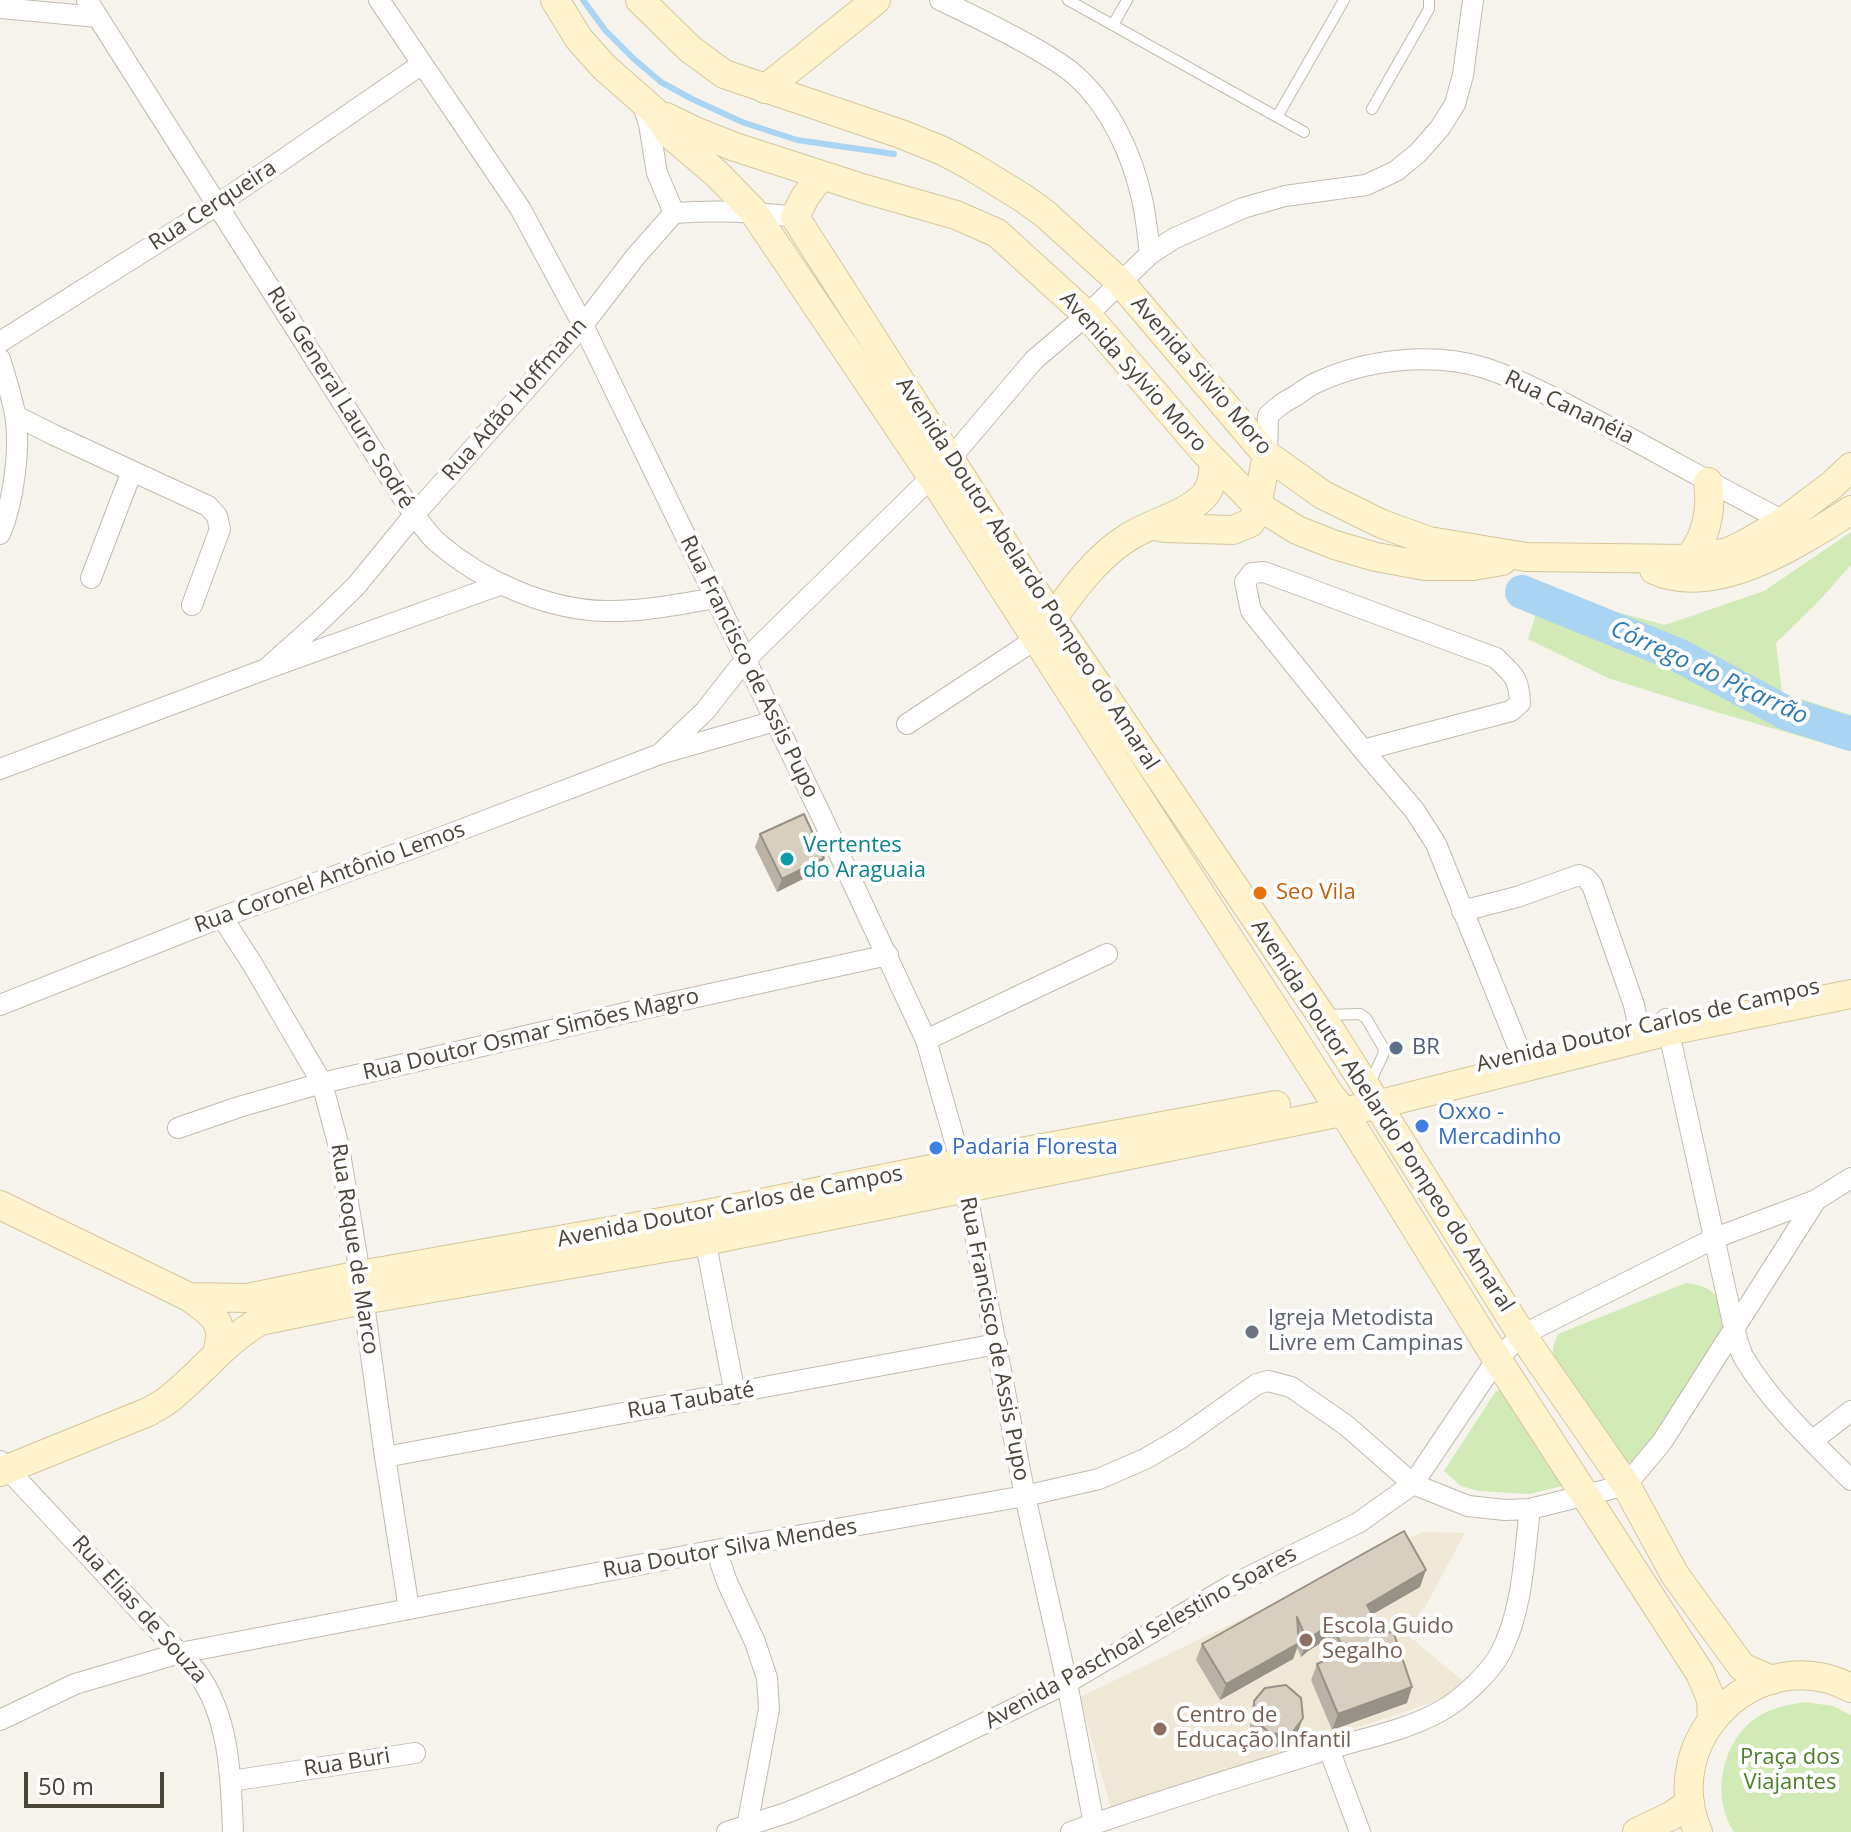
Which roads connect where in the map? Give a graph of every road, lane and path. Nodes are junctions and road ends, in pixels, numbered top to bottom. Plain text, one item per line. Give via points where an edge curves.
1 (379, 0) edge
2 (555, 0) edge
3 (640, 0) edge
4 (876, 0) edge
5 (940, 0) edge
6 (1068, 0) edge
7 (1127, 0) edge
8 (1344, 0) edge
9 (1429, 0) edge
10 (1473, 0) edge
11 (0, 8) edge
12 (93, 8) edge
13 (1113, 25) junction
14 (422, 64) junction
15 (765, 89) junction
16 (648, 106) junction
17 (1372, 109) dead end
18 (1277, 117) junction
19 (1304, 132) dead end
20 (821, 175) junction
21 (217, 205) junction
22 (753, 211) junction
23 (674, 213) junction
24 (795, 217) junction
25 (1150, 254) junction
26 (1121, 283) junction
27 (1087, 315) junction
28 (583, 325) junction
29 (0, 342) edge
30 (0, 359) edge
31 (16, 416) junction
32 (1267, 455) junction
33 (1214, 461) junction
34 (1851, 467) edge
35 (941, 468) junction
36 (132, 471) junction
37 (1708, 482) junction
38 (1257, 505) junction
39 (1851, 510) edge
40 (414, 515) junction
41 (1151, 525) junction
42 (1792, 531) junction
43 (0, 534) edge
44 (1526, 557) junction
45 (1688, 559) junction
46 (1631, 560) junction
47 (91, 578) dead end
48 (502, 584) junction
49 (716, 598) junction
50 (192, 605) dead end
51 (1044, 629) junction
52 (745, 660) junction
53 (266, 669) junction
54 (775, 721) junction
55 (907, 724) dead end
56 (1363, 750) junction
57 (660, 754) junction
58 (0, 769) edge
59 (1231, 881) junction
60 (1204, 897) junction
61 (1462, 911) junction
62 (222, 917) junction
63 (1107, 954) dead end
64 (888, 955) junction
65 (1851, 981) edge
66 (1851, 994) edge
67 (0, 1005) edge
68 (1638, 1025) junction
69 (1668, 1025) junction
70 (926, 1040) junction
71 (1521, 1054) junction
72 (322, 1083) junction
73 (1372, 1098) junction
74 (1337, 1103) junction
75 (178, 1128) dead end
76 (963, 1176) junction
77 (1851, 1178) edge
78 (1816, 1200) junction
79 (0, 1205) edge
80 (703, 1228) junction
81 (1715, 1238) junction
82 (362, 1287) junction
83 (189, 1297) junction
84 (1734, 1328) junction
85 (1522, 1335) junction
86 (997, 1344) junction
87 (217, 1354) junction
88 (1497, 1359) junction
89 (735, 1394) junction
90 (1851, 1411) edge
91 (1812, 1441) junction
92 (385, 1457) junction
93 (2, 1467) edge
94 (1851, 1480) edge
95 (1413, 1484) junction
96 (1626, 1485) junction
97 (1585, 1494) junction
98 (1025, 1496) junction
99 (1530, 1509) junction
100 (716, 1550) junction
101 (409, 1609) junction
102 (180, 1653) junction
103 (1772, 1680) junction
104 (1067, 1683) junction
105 (1851, 1688) edge
106 (0, 1720) edge
107 (1712, 1720) junction
108 (1329, 1749) junction
109 (415, 1753) dead end
110 (231, 1781) junction
111 (1690, 1803) junction
112 (1094, 1824) junction
113 (747, 1826) junction
114 (233, 1832) edge
115 (727, 1832) edge
116 (1071, 1832) edge
117 (1360, 1832) edge
118 (1637, 1832) edge
119 (1698, 1832) edge

1 - 14 street, Rua Francisco de Assis Pupo
2 - 16 main road via 579,39
3 - 15 main road, Avenida Silvio Moro via 724,74
4 - 15 main road
5 - 25 street via 1056,60 1090,90 1131,165
6 - 13 lane
7 - 13 lane
8 - 18 lane
9 - 17 lane via 1429,9
10 - 25 street, Rua Coronel Antônio Lemos via 1455,104 1418,153 1396,171 1366,185 1285,196 1243,208
11 - 12 street
12 - 21 street, Rua General Lauro Sodré
13 - 18 lane
14 - 21 street, Rua Cerqueira
14 - 28 street, Rua Francisco de Assis Pupo via 520,208
15 - 26 main road, Avenida Silvio Moro via 901,134 971,166 1044,213
16 - 20 main road, Avenida Sylvio Moro via 697,132
16 - 22 main road, Avenida Doutor Abelardo Pompeo do Amaral via 670,134
16 - 23 street via 657,173
18 - 19 lane
20 - 24 main road
20 - 27 main road, Avenida Sylvio Moro via 956,215 997,233
21 - 29 street, Rua Cerqueira
21 - 40 street, Rua General Lauro Sodré
22 - 23 street
22 - 24 street
22 - 35 main road, Avenida Doutor Abelardo Pompeo do Amaral
23 - 28 street, Rua Adão Hoffmann
24 - 35 main road, Avenida Doutor Abelardo Pompeo do Amaral
25 - 26 street, Rua Coronel Antônio Lemos
26 - 27 street, Rua Coronel Antônio Lemos
26 - 32 main road, Avenida Silvio Moro
27 - 33 main road, Avenida Sylvio Moro
27 - 35 street, Rua Coronel Antônio Lemos via 1034,360
28 - 40 street, Rua Adão Hoffmann
28 - 49 street, Rua Francisco de Assis Pupo
30 - 31 street
31 - 36 street
31 - 43 street via 17,457
32 - 37 street, Rua Cananéia via 1268,416 1277,405 1339,373 1406,359 1482,367 1523,382
32 - 38 main road
32 - 44 main road, Avenida Silvio Moro via 1323,495 1382,524 1429,541
33 - 38 main road, Avenida Sylvio Moro
33 - 41 main road via 1213,482 1204,496
34 - 42 main road, Avenida Silvio Moro
35 - 51 main road, Avenida Doutor Abelardo Pompeo do Amaral
35 - 52 street, Rua Coronel Antônio Lemos
36 - 47 street
36 - 50 street via 208,506 217,516 220,529
37 - 42 street, Rua Cananéia
37 - 45 main road via 1711,501 1705,528
38 - 41 main road via 1250,523 1233,530
38 - 44 main road, Avenida Sylvio Moro via 1297,530 1402,563 1473,566
39 - 42 main road
40 - 48 street, Rua General Lauro Sodré via 435,541
40 - 53 street, Rua Adão Hoffmann via 356,586
41 - 51 main road via 1113,547
42 - 45 main road, Avenida Silvio Moro
42 - 46 main road via 1751,565 1714,576 1667,576
44 - 46 main road, Avenida Silvio Moro
45 - 46 main road, Avenida Silvio Moro
48 - 49 street, Rua General Lauro Sodré via 540,599 604,611
48 - 53 street, Rua Adão Hoffmann
49 - 52 street, Rua Francisco de Assis Pupo
51 - 55 street
51 - 59 main road, Avenida Doutor Abelardo Pompeo do Amaral
51 - 60 main road, Avenida Doutor Abelardo Pompeo do Amaral
52 - 54 street, Rua Francisco de Assis Pupo
52 - 57 street, Rua Coronel Antônio Lemos via 705,711
53 - 58 street, Rua Adão Hoffmann
54 - 57 street, Rua Coronel Antônio Lemos
54 - 64 street, Rua Francisco de Assis Pupo
56 - 56 street via 1511,711 1520,703 1520,686 1496,658 1264,572 1252,573 1245,582 1251,611
56 - 61 street via 1436,844
57 - 62 street, Rua Coronel Antônio Lemos
59 - 60 main road
59 - 73 main road, Avenida Doutor Abelardo Pompeo do Amaral
60 - 74 main road, Avenida Doutor Abelardo Pompeo do Amaral
61 - 68 street via 1579,875 1586,878
61 - 71 street
62 - 67 street, Rua Coronel Antônio Lemos
62 - 72 street, Rua Roque de Marco
63 - 70 street
64 - 70 street, Rua Francisco de Assis Pupo
64 - 72 street, Rua Doutor Osmar Simões Magro
65 - 69 main road, Avenida Doutor Carlos de Campos
66 - 69 main road, Avenida Doutor Carlos de Campos
68 - 69 main road, Avenida Doutor Carlos de Campos
68 - 71 main road, Avenida Doutor Carlos de Campos
69 - 73 main road, Avenida Doutor Carlos de Campos
69 - 81 street
70 - 76 street, Rua Francisco de Assis Pupo
71 - 73 main road, Avenida Doutor Carlos de Campos
72 - 75 street, Rua Doutor Osmar Simões Magro
72 - 82 street, Rua Roque de Marco via 339,1147
73 - 74 main road, Avenida Doutor Carlos de Campos
73 - 85 main road, Avenida Doutor Abelardo Pompeo do Amaral
74 - 76 main road, Avenida Doutor Carlos de Campos
74 - 88 main road, Avenida Doutor Abelardo Pompeo do Amaral
76 - 80 main road, Avenida Doutor Carlos de Campos
76 - 86 street, Rua Francisco de Assis Pupo
77 - 78 street, Avenida Paschoal Selestino Soares
78 - 81 street, Avenida Paschoal Selestino Soares
78 - 84 street, Avenida Paschoal Selestino Soares
79 - 83 main road, Avenida Doutor Carlos de Campos
80 - 82 main road, Avenida Doutor Carlos de Campos
80 - 89 street
81 - 84 street
81 - 85 street, Avenida Paschoal Selestino Soares
82 - 83 main road, Avenida Doutor Carlos de Campos via 247,1298
82 - 87 main road, Avenida Doutor Carlos de Campos via 260,1321
82 - 92 street, Rua Roque de Marco
83 - 87 main road via 216,1320 221,1332
84 - 91 street via 1743,1356
84 - 96 street, Avenida Paschoal Selestino Soares via 1662,1442
85 - 88 street, Avenida Paschoal Selestino Soares
85 - 96 main road, Avenida Doutor Abelardo Pompeo do Amaral
86 - 89 street, Rua Taubaté
86 - 98 street, Rua Francisco de Assis Pupo
87 - 93 main road via 148,1412
88 - 95 street, Avenida Paschoal Selestino Soares
88 - 97 main road, Avenida Doutor Abelardo Pompeo do Amaral
89 - 92 street, Rua Taubaté
90 - 91 street
91 - 94 street
92 - 101 street, Rua Roque de Marco
93 - 102 street, Rua Elias de Souza
95 - 98 street, Rua Doutor Silva Mendes via 1336,1418 1291,1387 1268,1381 1145,1459 1099,1479
95 - 99 street via 1468,1506
95 - 104 street, Avenida Paschoal Selestino Soares via 1358,1523 1230,1586
96 - 97 street
96 - 103 main road, Avenida Doutor Abelardo Pompeo do Amaral via 1675,1575 1742,1667
97 - 99 street
97 - 107 main road, Avenida Doutor Abelardo Pompeo do Amaral via 1700,1673 1711,1699
98 - 100 street, Rua Doutor Silva Mendes
98 - 104 street, Rua Francisco de Assis Pupo
99 - 108 street via 1512,1623 1500,1654 1479,1681 1442,1711
100 - 101 street, Rua Doutor Silva Mendes
100 - 113 street via 767,1678 769,1709
101 - 102 street, Rua Doutor Silva Mendes
102 - 106 street, Rua Doutor Silva Mendes via 75,1684
102 - 110 street, Rua Elias de Souza via 214,1699
103 - 105 main road via 1820,1678
103 - 107 main road via 1750,1688
104 - 112 street, Rua Francisco de Assis Pupo
104 - 113 street, Avenida Paschoal Selestino Soares via 853,1785
107 - 111 main road via 1693,1757
108 - 112 street
108 - 117 street
109 - 110 street, Rua Buri
110 - 114 street, Rua Elias de Souza
111 - 118 main road
111 - 119 main road
112 - 116 street
113 - 115 street, Avenida Paschoal Selestino Soares

